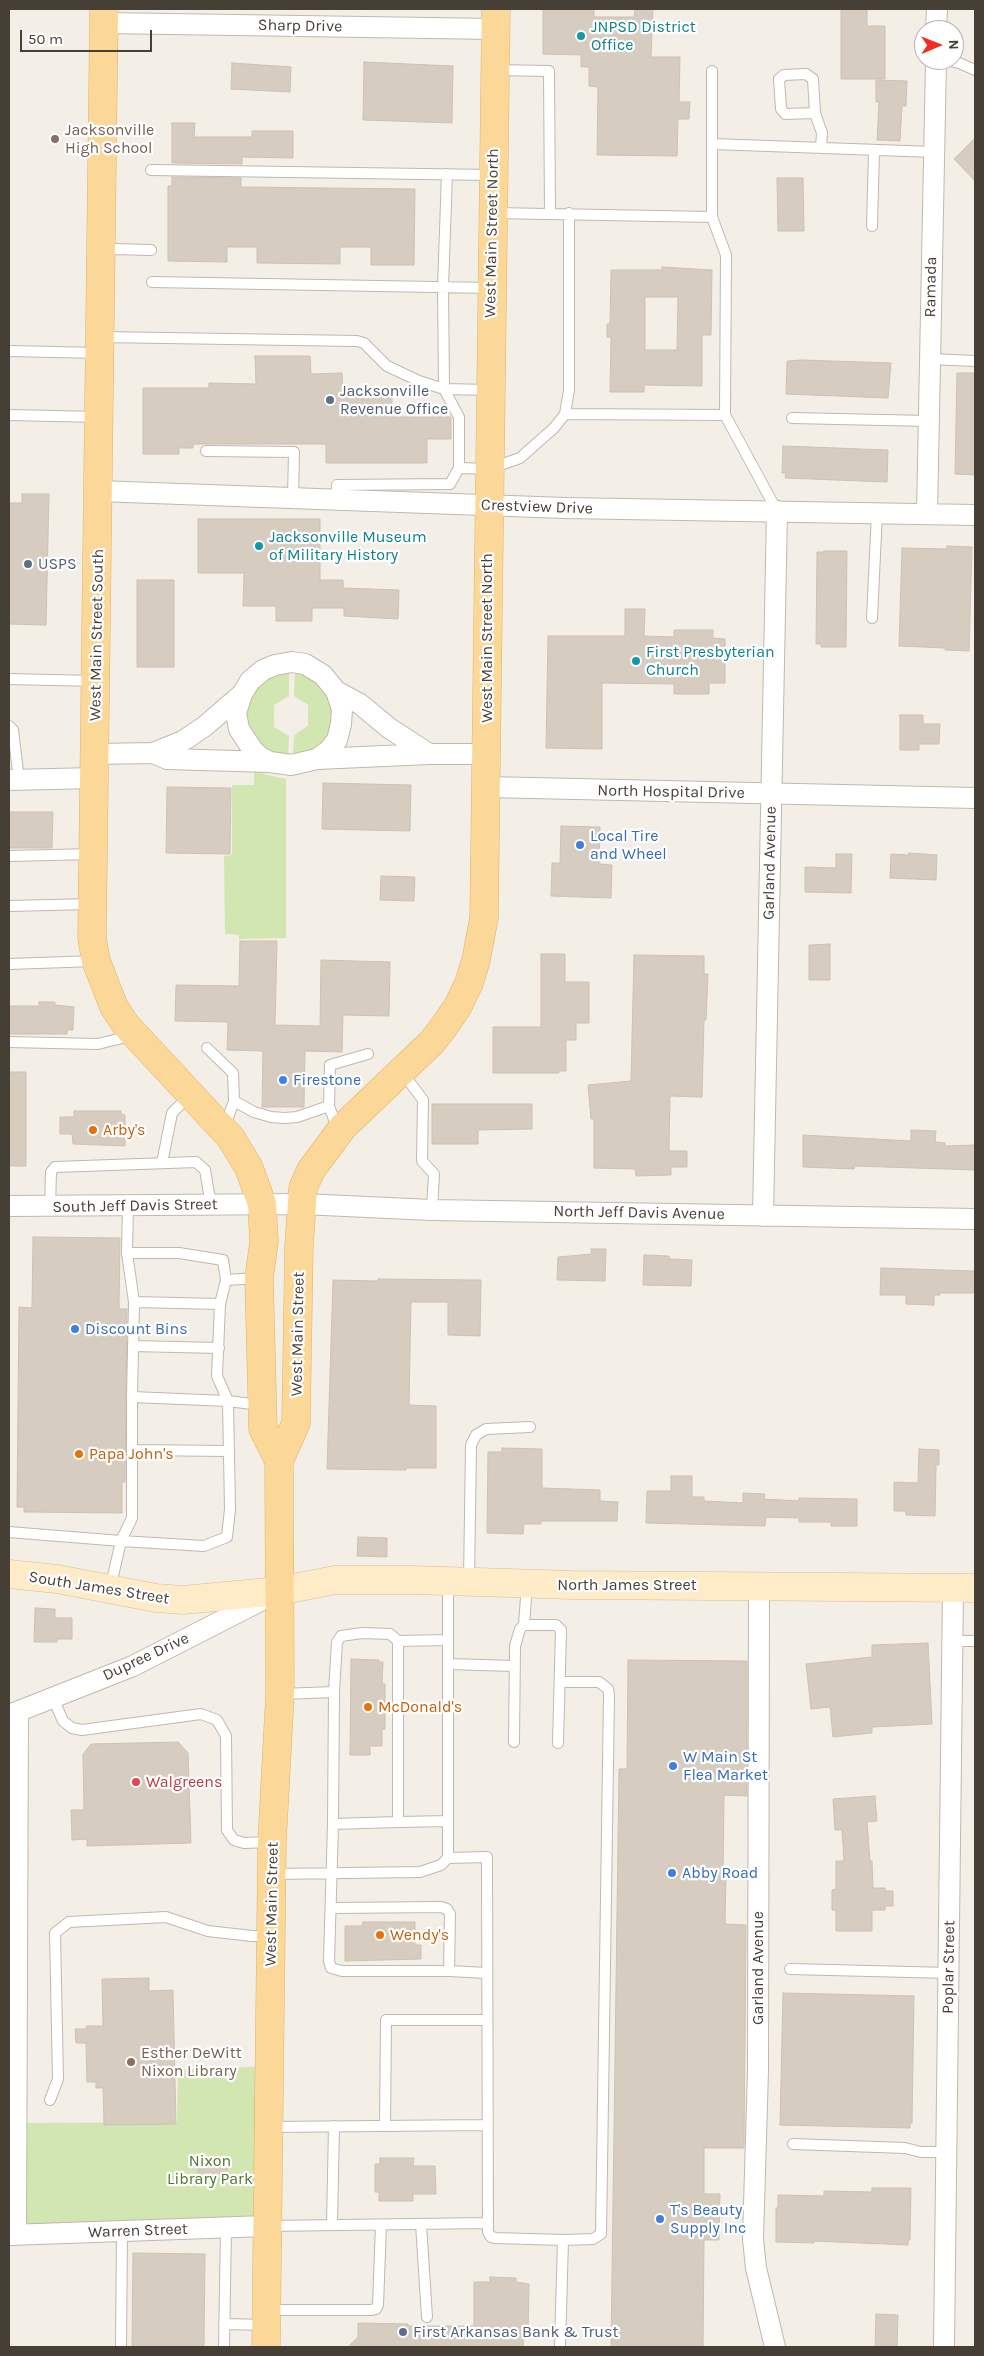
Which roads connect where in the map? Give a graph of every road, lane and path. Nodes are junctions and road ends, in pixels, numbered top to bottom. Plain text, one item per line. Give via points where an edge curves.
1 (104, 16) edge
2 (496, 19) edge
3 (494, 70) junction
4 (936, 70) edge
5 (712, 71) dead end
6 (815, 113) junction
7 (713, 144) junction
8 (821, 148) junction
9 (874, 151) junction
10 (934, 152) junction
11 (151, 170) dead end
12 (447, 174) junction
13 (493, 175) junction
14 (493, 213) junction
15 (550, 213) junction
16 (569, 213) junction
17 (712, 217) junction
18 (872, 226) dead end
19 (151, 250) dead end
20 (100, 255) junction
21 (152, 282) dead end
22 (443, 287) junction
23 (492, 288) junction
24 (100, 345) junction
25 (9, 351) edge
26 (930, 359) junction
27 (975, 361) edge
28 (444, 389) junction
29 (490, 390) junction
30 (565, 414) junction
31 (9, 415) edge
32 (725, 415) junction
33 (100, 418) junction
34 (792, 418) dead end
35 (929, 421) junction
36 (206, 451) dead end
37 (459, 468) junction
38 (489, 469) junction
39 (98, 491) junction
40 (292, 500) junction
41 (336, 501) junction
42 (488, 505) junction
43 (777, 511) junction
44 (877, 513) junction
45 (927, 514) junction
46 (975, 515) edge
47 (872, 618) dead end
48 (9, 679) edge
49 (97, 681) junction
50 (336, 690) junction
51 (242, 694) junction
52 (9, 726) edge
53 (153, 753) junction
54 (429, 754) junction
55 (486, 754) junction
56 (317, 759) junction
57 (270, 762) junction
58 (95, 766) junction
59 (14, 780) edge
60 (487, 787) junction
61 (771, 794) junction
62 (975, 798) edge
63 (93, 854) junction
64 (9, 856) edge
65 (92, 904) junction
66 (9, 906) edge
67 (96, 961) junction
68 (9, 964) edge
69 (135, 1035) junction
70 (9, 1042) edge
71 (207, 1048) dead end
72 (368, 1054) dead end
73 (402, 1072) junction
74 (192, 1094) junction
75 (234, 1100) junction
76 (335, 1118) junction
77 (224, 1128) junction
78 (162, 1163) junction
79 (128, 1204) junction
80 (262, 1204) junction
81 (302, 1204) junction
82 (211, 1205) junction
83 (9, 1206) edge
84 (50, 1207) junction
85 (432, 1210) junction
86 (763, 1216) junction
87 (975, 1219) edge
88 (127, 1253) junction
89 (259, 1278) junction
90 (226, 1280) junction
91 (134, 1302) junction
92 (220, 1304) junction
93 (133, 1346) junction
94 (218, 1348) junction
95 (132, 1397) junction
96 (228, 1401) junction
97 (262, 1405) junction
98 (530, 1427) dead end
99 (132, 1450) junction
100 (229, 1451) junction
101 (279, 1461) junction
102 (9, 1532) edge
103 (121, 1541) junction
104 (9, 1574) edge
105 (459, 1581) junction
106 (527, 1584) junction
107 (759, 1586) junction
108 (964, 1588) edge
109 (110, 1590) junction
110 (279, 1591) junction
111 (524, 1625) junction
112 (448, 1640) junction
113 (953, 1640) junction
114 (398, 1641) junction
115 (975, 1641) edge
116 (448, 1664) junction
117 (515, 1666) junction
118 (560, 1682) junction
119 (334, 1692) junction
120 (280, 1694) junction
121 (53, 1698) junction
122 (13, 1714) edge
123 (514, 1742) dead end
124 (558, 1743) dead end
125 (448, 1821) junction
126 (398, 1822) junction
127 (333, 1824) junction
128 (272, 1842) junction
129 (448, 1858) junction
130 (272, 1874) junction
131 (332, 1874) junction
132 (331, 1908) junction
133 (271, 1936) junction
134 (790, 1969) dead end
135 (449, 1971) junction
136 (487, 1973) junction
137 (949, 1973) junction
138 (487, 2020) junction
139 (50, 2100) dead end
140 (487, 2125) junction
141 (334, 2126) junction
142 (385, 2126) junction
143 (268, 2127) junction
144 (793, 2144) dead end
145 (946, 2152) junction
146 (487, 2223) junction
147 (381, 2224) junction
148 (422, 2224) junction
149 (332, 2225) junction
150 (266, 2226) junction
151 (226, 2228) junction
152 (122, 2231) junction
153 (12, 2235) edge
154 (563, 2240) junction
155 (427, 2317) dead end
156 (224, 2324) junction
157 (266, 2328) edge
158 (121, 2347) edge
159 (224, 2347) edge
160 (560, 2347) edge
161 (775, 2347) edge
162 (944, 2347) edge

1 - 2 street, Sharp Drive
1 - 20 main road, West Main Street South
2 - 3 main road, West Main Street North
3 - 13 main road, West Main Street North
3 - 15 lane via 550,71
4 - 10 street, Ramada
5 - 7 lane
6 - 6 lane via 813,79 806,74 784,75 779,79 780,109 785,114
6 - 8 lane via 821,127
7 - 8 lane
7 - 17 lane
8 - 9 lane
9 - 10 lane
9 - 18 lane
10 - 26 street, Ramada
11 - 12 lane
12 - 13 lane
12 - 22 lane
13 - 14 main road, West Main Street North
14 - 15 lane
14 - 23 main road, West Main Street North
15 - 16 lane
16 - 17 lane
16 - 30 lane via 568,390
17 - 32 lane via 726,255
19 - 20 lane via 114,249
20 - 24 main road, West Main Street South
21 - 22 lane
22 - 23 lane
22 - 28 lane
23 - 29 main road, West Main Street North
24 - 25 lane
24 - 28 lane via 357,341 364,343 387,366
24 - 33 main road, West Main Street South
26 - 27 lane
26 - 35 street, Ramada
28 - 29 lane
28 - 37 lane via 459,417
29 - 38 main road, West Main Street North
30 - 32 lane
30 - 38 lane via 520,458
31 - 33 lane
32 - 43 lane
33 - 39 main road, West Main Street South
34 - 35 lane
35 - 45 street, Ramada
36 - 40 lane via 294,452
37 - 38 lane
37 - 41 lane via 450,484 337,485
38 - 42 main road, West Main Street North
39 - 40 street, Crestview Drive
39 - 49 main road, West Main Street South
40 - 41 street, Crestview Drive
41 - 42 street, Crestview Drive
42 - 43 street, Crestview Drive
42 - 55 main road, West Main Street North
43 - 44 street, Crestview Drive
43 - 61 street, Garland Avenue
44 - 45 street, Crestview Drive
44 - 47 lane
45 - 46 street, Crestview Drive
48 - 49 lane
49 - 58 main road, West Main Street South
50 - 51 street via 323,675 305,664 292,662 263,670 250,681
50 - 54 street
50 - 56 street via 342,709 338,740
51 - 53 street via 205,726
51 - 57 street via 236,713 239,729 252,750
52 - 59 lane via 13,730
53 - 57 street via 167,759
53 - 58 street
54 - 55 street
54 - 56 street
55 - 60 main road, West Main Street North
56 - 57 street via 291,765
58 - 59 street
58 - 63 main road, West Main Street South
60 - 61 street, North Hospital Drive
60 - 73 main road, West Main Street North via 484,918 476,960 458,1006 432,1042
61 - 62 street, North Hospital Drive
61 - 86 street, Garland Avenue
63 - 64 lane
63 - 65 main road, West Main Street South
65 - 66 lane
65 - 67 main road, West Main Street South
67 - 68 lane
67 - 69 main road, West Main Street South via 114,1008
69 - 70 lane via 98,1044
69 - 74 main road, West Main Street South
71 - 75 lane via 233,1073
72 - 76 lane via 330,1065
73 - 76 main road, West Main Street North
73 - 85 lane via 423,1100 422,1161 434,1174
74 - 77 main road, West Main Street South
74 - 78 lane via 172,1113
75 - 76 lane via 254,1112 271,1117
75 - 77 lane
76 - 81 main road, West Main Street North via 303,1188
77 - 80 main road, West Main Street South via 241,1152
78 - 82 lane via 196,1162 205,1170
78 - 84 lane via 55,1167 51,1172
79 - 82 street, South Jeff Davis Street
79 - 84 street, South Jeff Davis Street
79 - 88 lane
80 - 81 street, South Jeff Davis Street
80 - 82 street, South Jeff Davis Street
80 - 89 main road, West Main Street via 264,1242
81 - 85 street, North Jeff Davis Avenue
81 - 101 main road, West Main Street via 296,1423
83 - 84 street, South Jeff Davis Street
85 - 86 street, North Jeff Davis Avenue
86 - 87 street, North Jeff Davis Avenue
88 - 90 lane via 179,1254 224,1260
88 - 91 lane
89 - 90 lane
89 - 97 main road, West Main Street
90 - 92 lane
91 - 92 lane
91 - 93 lane
92 - 94 lane
93 - 94 lane
93 - 95 lane
94 - 96 lane via 217,1376
95 - 96 lane
95 - 99 lane
96 - 97 lane
96 - 100 lane
97 - 101 main road, West Main Street via 263,1429
98 - 105 lane via 486,1429 476,1435 471,1445
99 - 100 lane
99 - 103 lane via 132,1518
100 - 103 lane via 227,1537 204,1546
101 - 110 main road, West Main Street
102 - 103 lane
103 - 109 lane
104 - 109 street, South James Street via 57,1579
105 - 106 street, North James Street
105 - 110 street, North James Street via 335,1580
105 - 112 lane
106 - 107 street, North James Street
106 - 111 lane
107 - 108 street, North James Street
107 - 161 street, Garland Avenue via 758,2071 753,2238 756,2268
108 - 113 street, Poplar Street
109 - 110 street, South James Street via 183,1600
110 - 120 main road, West Main Street
110 - 121 street, Dupree Drive via 133,1666
111 - 117 lane via 517,1636
111 - 118 lane via 560,1627
112 - 114 lane
112 - 116 lane
113 - 115 lane
113 - 137 street, Poplar Street
114 - 119 lane via 390,1634 341,1636 337,1642
114 - 126 lane
116 - 117 lane
116 - 125 lane
117 - 123 lane
118 - 124 lane
118 - 154 lane via 599,1682 610,1695 601,2234 594,2239
119 - 120 lane
119 - 127 lane
120 - 128 main road, West Main Street
121 - 122 street, Dupree Drive
121 - 128 lane via 63,1721 82,1730 201,1714 216,1720 226,1736 227,1830 234,1840 244,1843
122 - 153 street
125 - 126 lane
125 - 129 lane
126 - 127 lane
127 - 131 lane
128 - 130 main road, West Main Street
129 - 131 lane via 441,1865 420,1872
129 - 136 lane via 487,1857
130 - 131 lane
130 - 133 main road, West Main Street
131 - 132 lane
132 - 135 lane via 331,1968
132 - 135 lane via 447,1909 450,1914
133 - 139 lane via 208,1931 166,1917 69,1922 55,1933 58,2079
133 - 143 main road, West Main Street
134 - 137 lane
135 - 136 lane
136 - 138 lane
137 - 145 street, Poplar Street
138 - 140 lane
138 - 142 lane via 386,2020
140 - 142 lane
140 - 146 lane
141 - 142 lane
141 - 143 lane
141 - 149 lane
143 - 150 main road, West Main Street
144 - 145 lane
145 - 162 street, Poplar Street
146 - 148 lane
146 - 154 lane via 491,2237
147 - 148 lane
147 - 149 lane
147 - 157 lane via 376,2309
148 - 155 lane
149 - 150 lane
150 - 151 street, Warren Street
150 - 157 main road, West Main Street
151 - 152 street, Warren Street
151 - 156 lane
152 - 153 street, Warren Street
152 - 158 lane
154 - 160 lane
156 - 157 lane
156 - 159 lane

